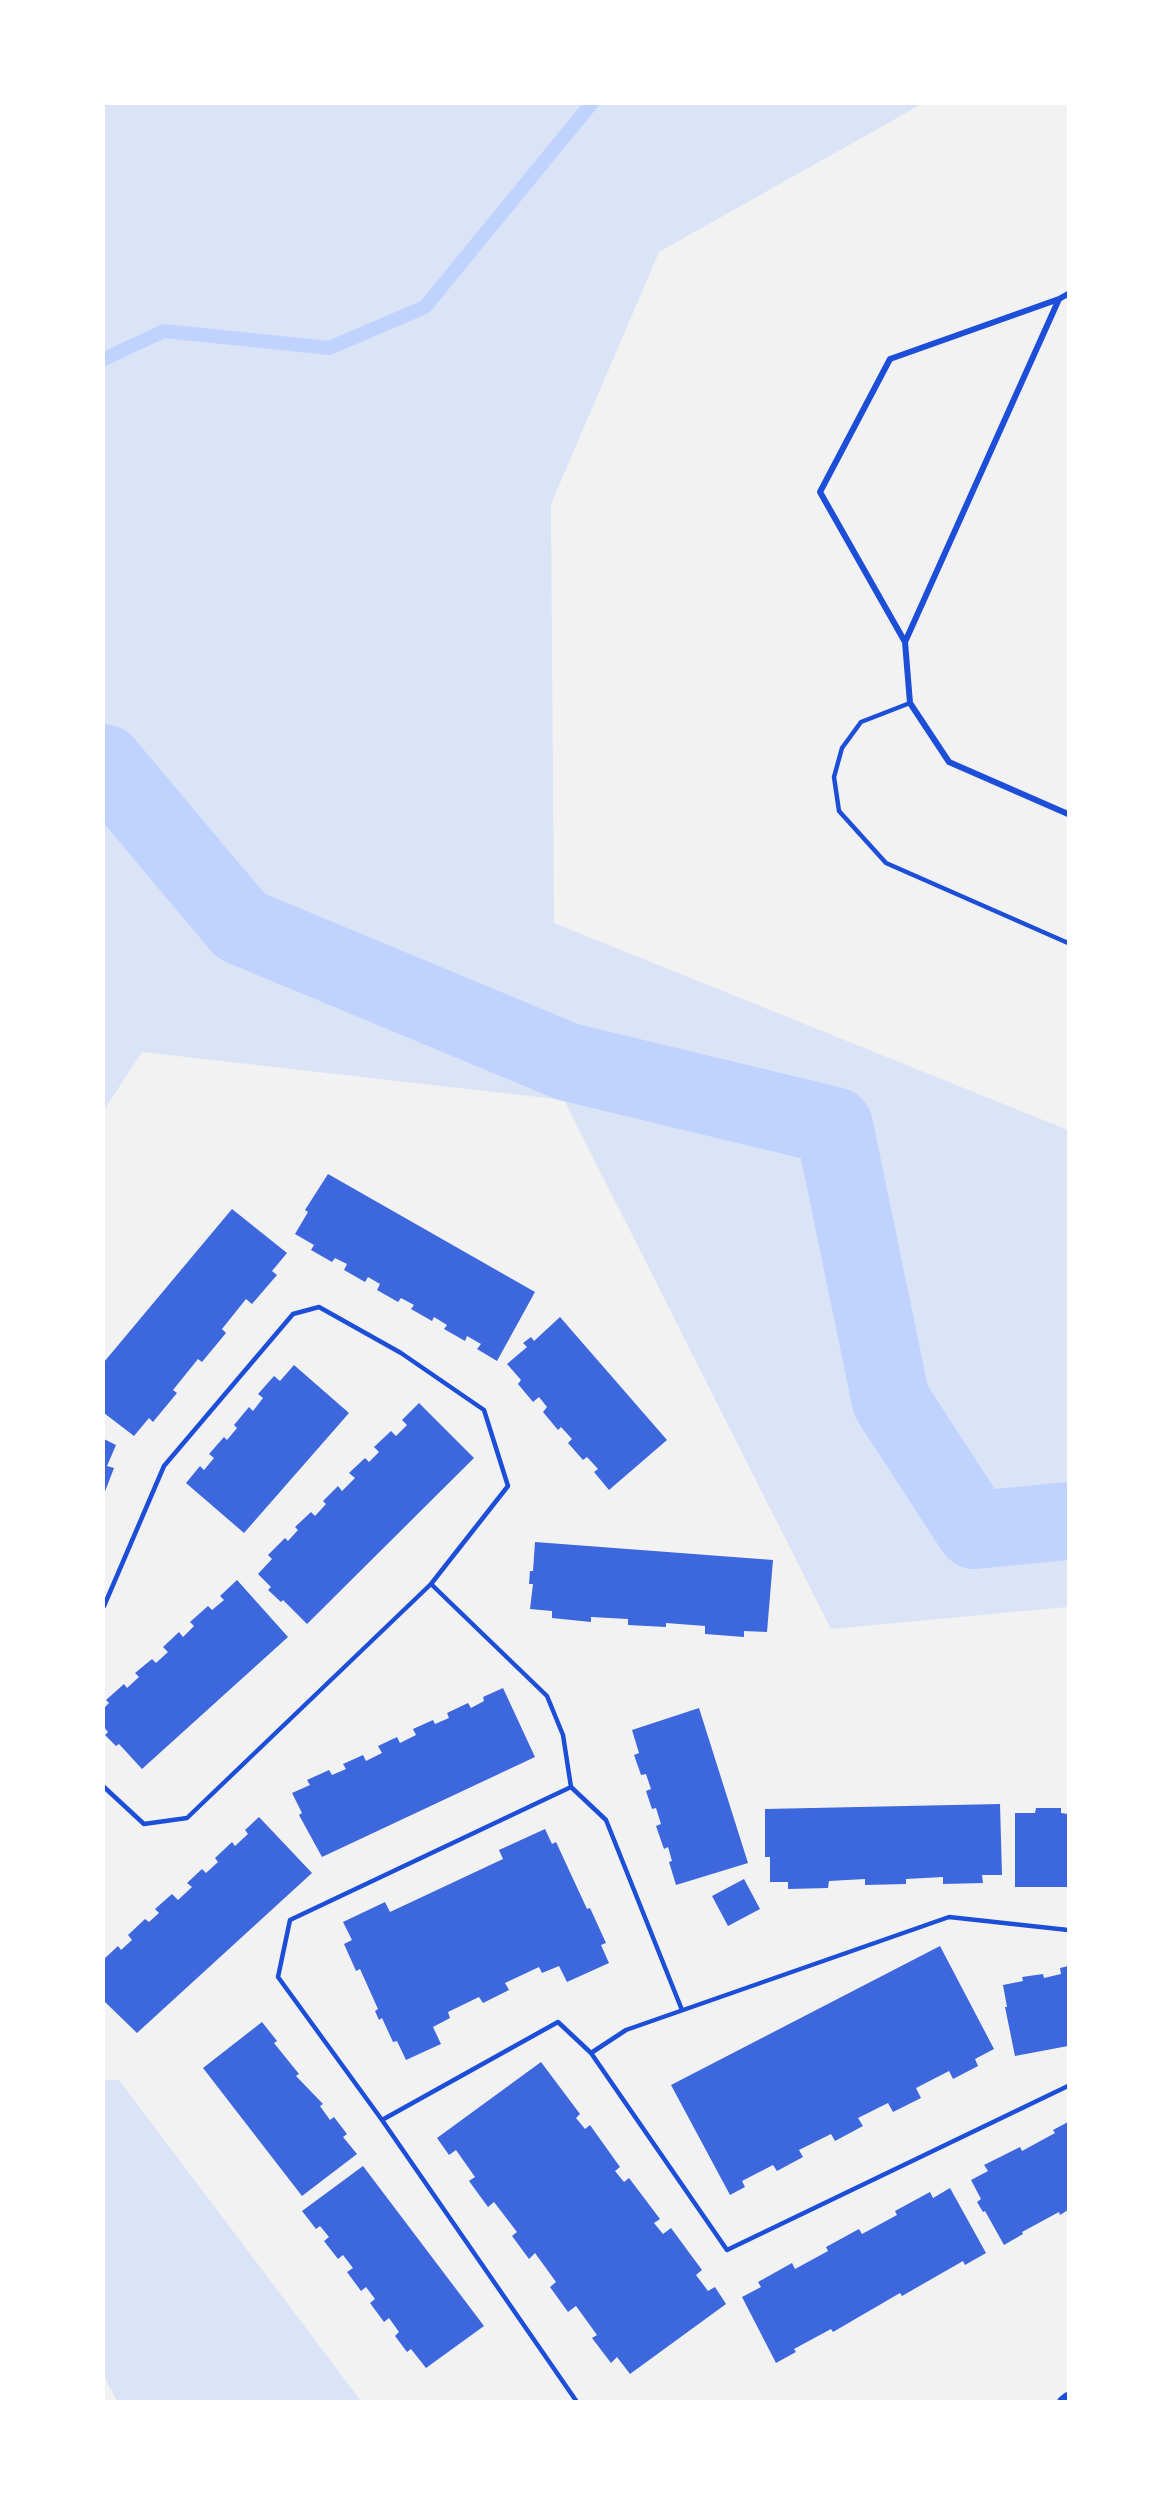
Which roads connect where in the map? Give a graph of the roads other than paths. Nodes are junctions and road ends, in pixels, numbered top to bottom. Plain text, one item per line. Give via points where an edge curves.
1 (1068, 294) edge
2 (1059, 299) junction
3 (905, 642) junction
4 (910, 703) junction
5 (1068, 814) edge
6 (1068, 943) edge
7 (431, 1584) junction
8 (104, 1606) edge
9 (104, 1787) edge
10 (571, 1787) junction
11 (1068, 1930) edge
12 (682, 2010) junction
13 (591, 2054) junction
14 (1068, 2086) edge
15 (382, 2120) junction
16 (1068, 2398) edge
17 (577, 2402) edge
18 (1063, 2402) edge

1 - 2 street
2 - 3 street
2 - 3 street via 890,358 820,492
3 - 4 street
4 - 5 street via 949,762
4 - 6 lane via 861,722 842,748 834,777 838,812 886,863
7 - 8 lane via 508,1486 484,1410 401,1353 319,1307 292,1314 164,1466
7 - 9 lane via 187,1818 144,1824
7 - 10 lane via 548,1696 563,1735
10 - 12 lane via 606,1820
10 - 15 lane via 290,1920 278,1977
11 - 12 lane via 949,1917
12 - 13 lane via 626,2030
13 - 14 lane via 727,2250
13 - 15 lane via 558,2022
15 - 17 lane
16 - 18 main road

